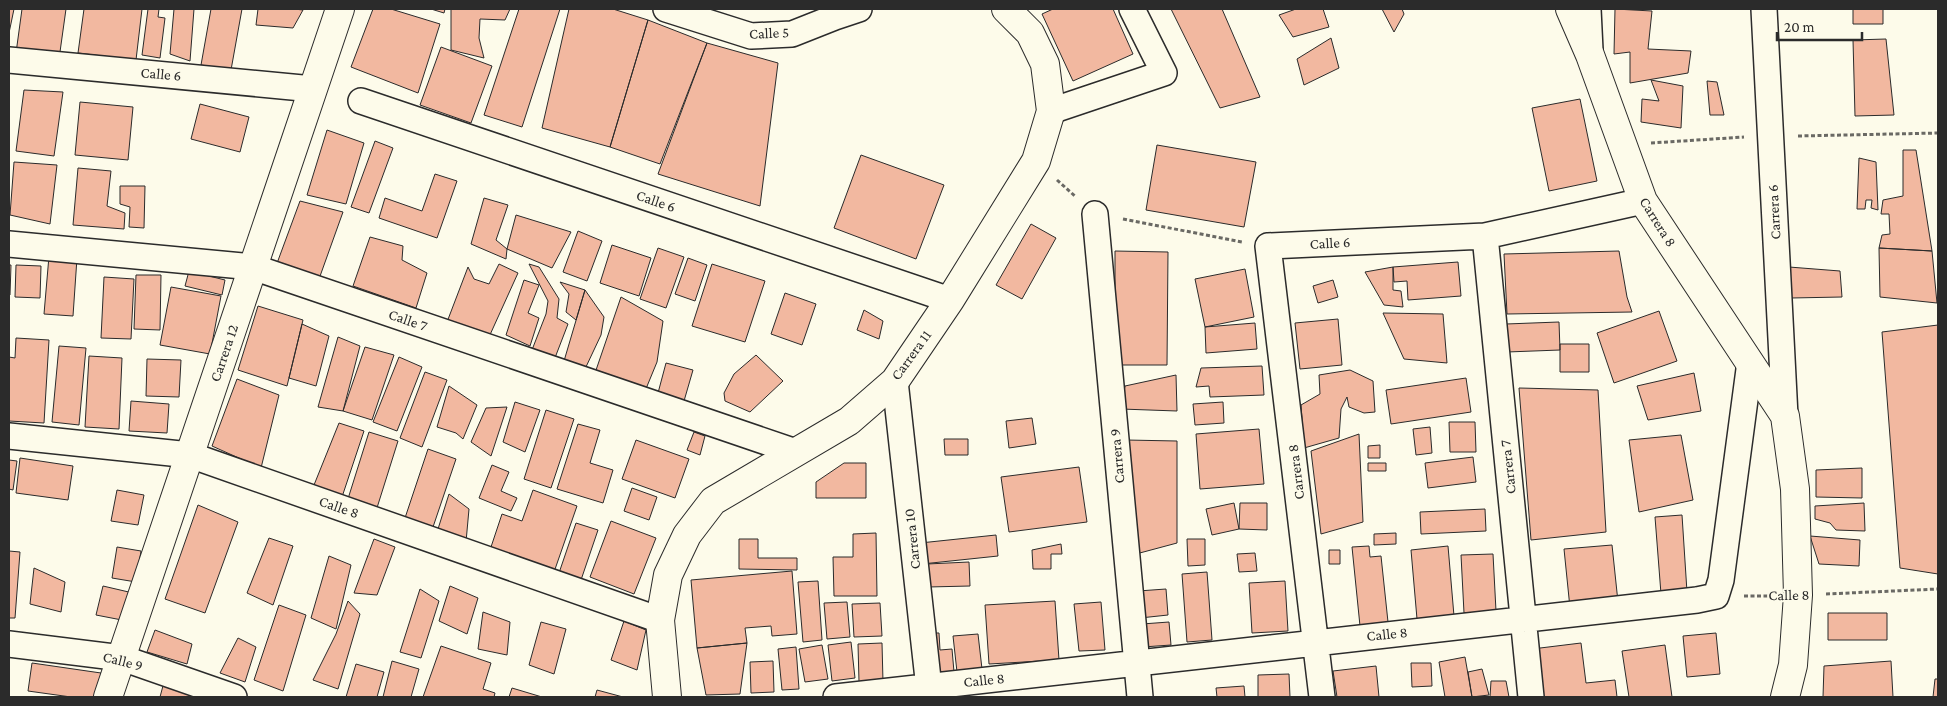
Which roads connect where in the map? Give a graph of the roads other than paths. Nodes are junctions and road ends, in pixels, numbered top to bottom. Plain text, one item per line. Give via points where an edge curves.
1 (340, 9) edge
2 (666, 9) edge
3 (859, 9) edge
4 (1006, 9) edge
5 (1132, 9) edge
6 (1570, 9) edge
7 (1588, 9) edge
8 (1764, 9) edge
9 (834, 13) edge
10 (1590, 55) junction
11 (9, 60) edge
12 (313, 89) junction
13 (361, 101) dead end
14 (1051, 111) junction
15 (1643, 201) junction
16 (1095, 214) road end
17 (1485, 236) junction
18 (9, 244) edge
19 (1268, 246) joint
20 (253, 268) junction
21 (950, 300) junction
22 (1750, 362) junction
23 (895, 381) junction
24 (1785, 416) junction
25 (9, 436) edge
26 (796, 452) junction
27 (190, 455) junction
28 (1523, 619) junction
29 (660, 620) junction
30 (1316, 642) junction
31 (9, 644) edge
32 (122, 658) junction
33 (1136, 663) junction
34 (930, 692) edge
35 (108, 697) edge
36 (234, 697) edge
37 (666, 697) edge
38 (836, 697) edge
39 (1140, 697) edge
40 (1322, 697) edge
41 (1531, 697) edge
42 (1786, 697) edge

1 - 12 street, Carrera 12
2 - 9 street, Calle 5 via 751,36 792,34
3 - 9 street, Calle 5
4 - 14 street, Carrera 11 via 1030,33 1045,64
5 - 14 street via 1164,73
6 - 10 street, Carrera 8
7 - 10 street
8 - 24 street, Carrera 6
10 - 15 street, Carrera 8
11 - 12 street, Calle 6
12 - 20 street, Carrera 12
13 - 21 street, Calle 6
14 - 21 street, Carrera 11 via 1036,161
15 - 17 street, Calle 6
15 - 22 street, Carrera 8
16 - 33 street, Carrera 9
17 - 19 street, Calle 6
17 - 28 street, Carrera 7
18 - 20 street, Calle 7
19 - 30 street, Carrera 8
20 - 26 street, Calle 7
20 - 27 street, Carrera 12
21 - 23 street, Carrera 11
22 - 24 street, Carrera 8
22 - 28 street, Calle 8 via 1721,580 1716,596
23 - 26 street, Carrera 11 via 849,421
23 - 34 street, Carrera 10
24 - 42 street via 1795,489 1798,595
25 - 27 street, Calle 8
26 - 29 street, Carrera 11 via 713,501 686,535 668,575
27 - 29 street, Calle 8
27 - 32 street, Carrera 12
28 - 30 street, Calle 8
28 - 41 street, Carrera 7
29 - 37 street, Carrera 11
30 - 33 street, Calle 8
30 - 40 street, Carrera 8
31 - 32 street, Calle 9
32 - 35 street, Carrera 12
32 - 36 street, Calle 9
33 - 34 street, Calle 8
33 - 39 street, Carrera 9
34 - 38 street, Calle 8

